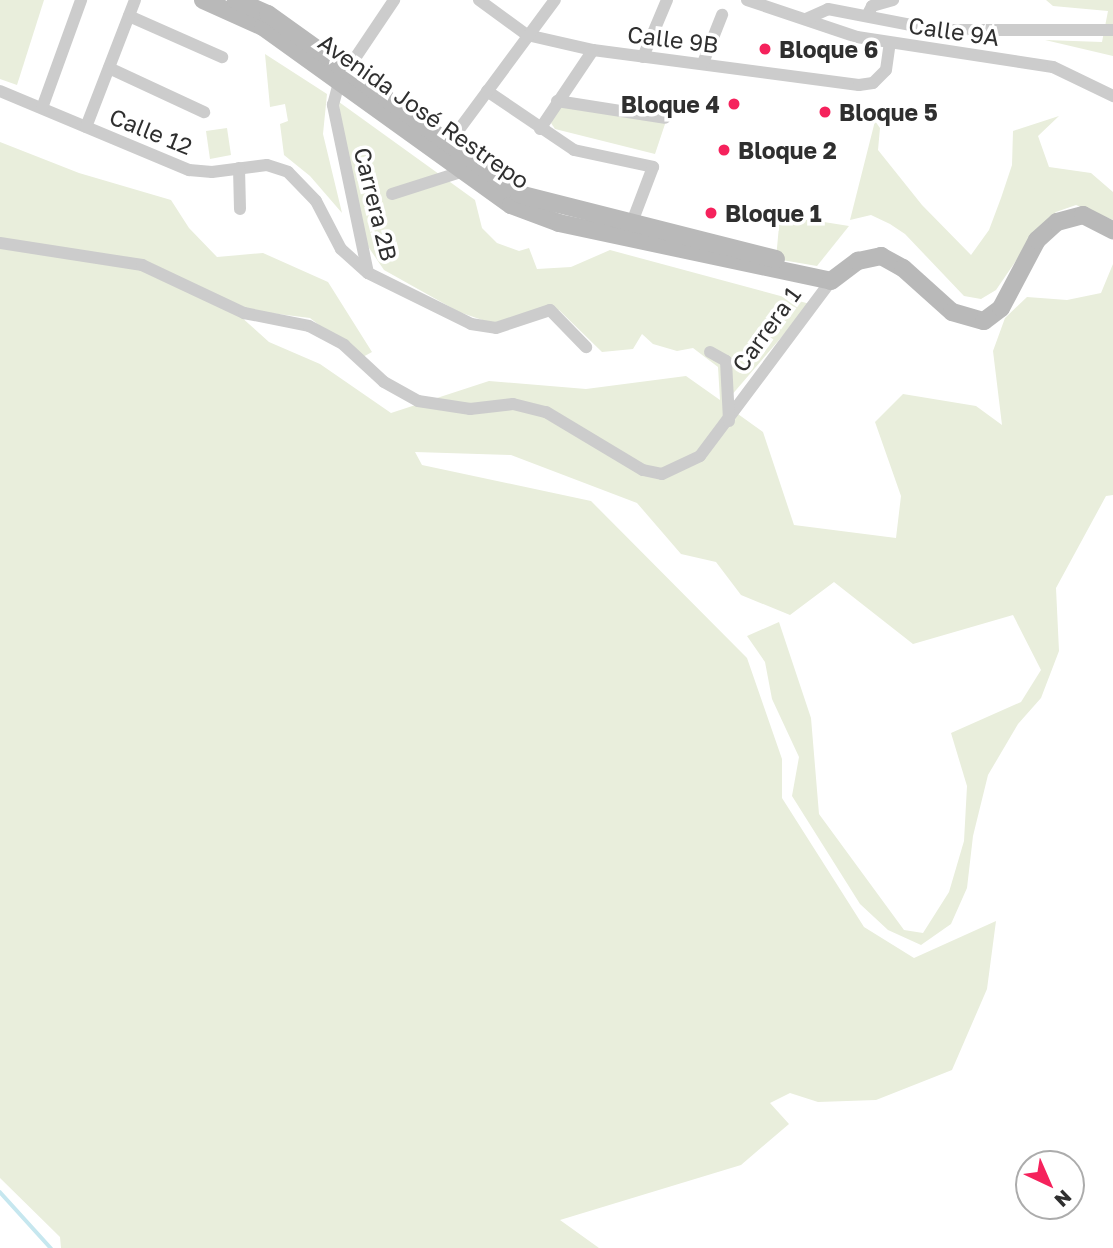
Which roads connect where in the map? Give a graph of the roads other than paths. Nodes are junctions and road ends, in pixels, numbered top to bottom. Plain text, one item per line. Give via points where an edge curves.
1 (81, 0) edge
2 (135, 0) edge
3 (203, 0) edge
4 (236, 0) edge
5 (394, 0) edge
6 (479, 0) edge
7 (555, 0) edge
8 (667, 0) edge
9 (747, 0) edge
10 (893, 0) edge
11 (722, 15) dead end
12 (129, 16) junction
13 (867, 16) junction
14 (806, 19) junction
15 (1113, 30) edge
16 (527, 35) junction
17 (890, 43) junction
18 (593, 50) junction
19 (222, 57) dead end
20 (643, 57) junction
21 (702, 63) junction
22 (109, 68) junction
23 (343, 77) junction
24 (0, 91) edge
25 (487, 91) junction
26 (1113, 96) edge
27 (557, 101) junction
28 (41, 108) junction
29 (204, 112) dead end
30 (665, 118) dead end
31 (86, 127) junction
32 (540, 129) junction
33 (449, 143) junction
34 (239, 167) junction
35 (464, 171) junction
36 (392, 194) dead end
37 (240, 209) dead end
38 (631, 225) junction
39 (1113, 230) edge
40 (0, 243) edge
41 (368, 274) junction
42 (838, 275) junction
43 (586, 347) dead end
44 (710, 352) dead end
45 (729, 421) junction

1 - 28 street
2 - 12 street
3 - 23 main road, Avenida José Restrepo via 263,27
4 - 23 main road, Avenida José Restrepo via 268,14
5 - 23 street, Carrera 2B
6 - 16 street, Calle 9B
7 - 16 street
8 - 20 street
9 - 14 street, Calle 9A
10 - 13 street via 872,6
11 - 21 street
12 - 19 street
12 - 22 street
13 - 14 street via 828,9
13 - 15 street via 937,30
14 - 17 street, Calle 9A
16 - 18 street, Calle 9B
16 - 25 street
17 - 21 street, Calle 9B via 886,70 873,83 859,85
17 - 26 street, Calle 9A via 1053,67
18 - 20 street, Calle 9B
18 - 27 street
20 - 21 street, Calle 9B
22 - 29 street
22 - 31 street
23 - 33 main road, Avenida José Restrepo
23 - 35 main road, Avenida José Restrepo
23 - 41 street, Carrera 2B via 333,105 335,128
24 - 28 street, Calle 12
25 - 32 street
25 - 33 street
27 - 30 street
27 - 32 street
28 - 31 street, Calle 12
31 - 34 street, Calle 12 via 189,170
32 - 38 street via 574,150 653,167
33 - 38 main road, Avenida José Restrepo via 519,194
34 - 37 street
34 - 41 street, Calle 12 via 267,165 288,172 316,201 341,249
35 - 36 street
35 - 42 main road, Avenida José Restrepo via 511,205 559,223
38 - 42 main road, Avenida José Restrepo
39 - 42 main road via 1083,215 1057,222 1037,240 1001,308 984,321 952,312 903,268 881,256
40 - 45 street, Carrera 1 via 142,265 244,313 309,326 344,345 384,382 418,401 470,409 513,404 546,412 643,470 662,474 684,467 701,456
41 - 43 street, Carrera 2B via 471,324 496,328 550,310
42 - 45 street, Carrera 1
44 - 45 street via 726,361

